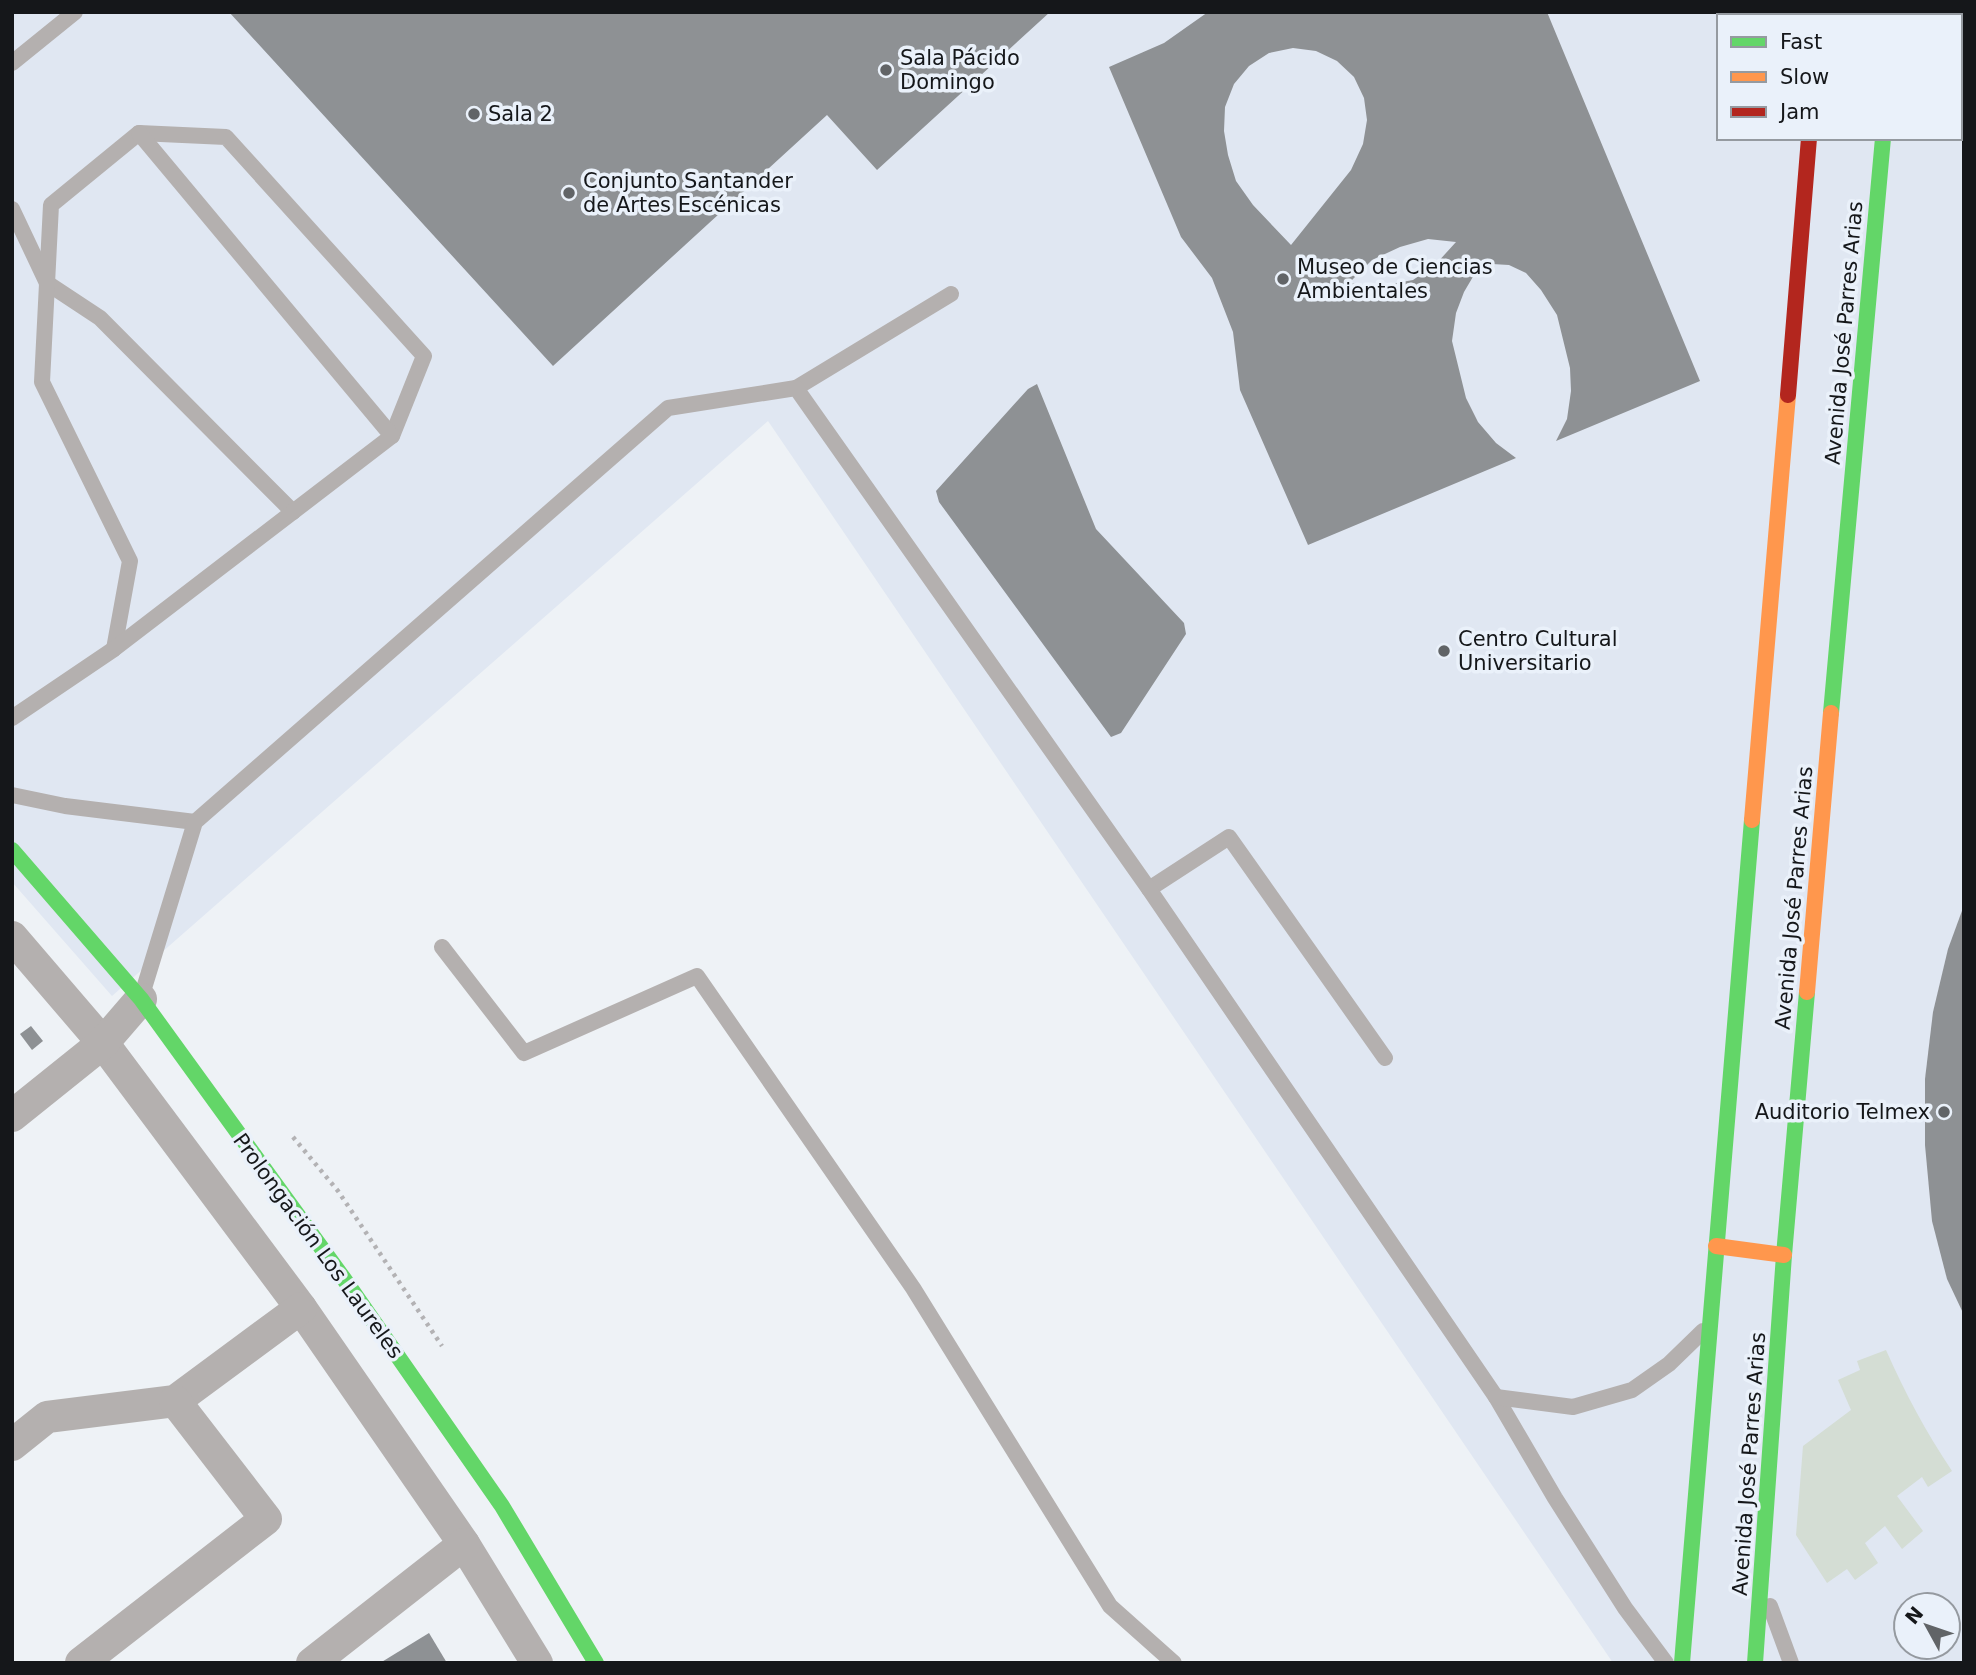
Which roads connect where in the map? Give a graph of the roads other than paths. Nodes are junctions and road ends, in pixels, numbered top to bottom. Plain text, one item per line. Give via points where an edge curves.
1 (75, 12) edge
2 (12, 63) edge
3 (139, 133) junction
4 (1808, 140) edge
5 (1883, 140) edge
6 (12, 209) edge
7 (47, 283) junction
8 (951, 294) dead end
9 (796, 388) junction
10 (393, 436) junction
11 (293, 512) junction
12 (114, 649) junction
13 (12, 718) edge
14 (12, 794) edge
15 (195, 822) junction
16 (12, 850) edge
17 (1149, 889) junction
18 (12, 937) edge
19 (442, 947) dead end
20 (141, 999) junction
21 (103, 1043) junction
22 (1385, 1058) dead end
23 (12, 1116) edge
24 (1716, 1246) junction
25 (1784, 1255) junction
26 (301, 1308) junction
27 (1710, 1323) junction
28 (1496, 1397) junction
29 (175, 1401) junction
30 (12, 1445) edge
31 (464, 1544) junction
32 (1762, 1586) junction
33 (81, 1663) edge
34 (312, 1663) edge
35 (537, 1663) edge
36 (596, 1663) edge
37 (1174, 1663) edge
38 (1666, 1663) edge
39 (1682, 1663) edge
40 (1755, 1663) edge
41 (1791, 1663) edge

1 - 2 lane
3 - 7 lane via 51,205
3 - 10 lane
3 - 10 lane via 226,137 424,356
4 - 24 main road
5 - 25 main road, Avenida José Parres Arias
6 - 7 lane
7 - 11 lane via 100,318
7 - 12 lane via 42,382 130,561
8 - 9 lane
9 - 15 lane via 668,408
9 - 17 lane
10 - 11 lane
11 - 12 lane
12 - 13 lane
14 - 15 lane via 65,806
15 - 20 lane
16 - 20 main road, Prolongación Los Laureles
17 - 22 lane via 1229,837
17 - 28 lane
18 - 21 street
19 - 37 lane via 524,1054 697,976 912,1288 1110,1606
20 - 21 street
20 - 36 main road, Prolongación Los Laureles via 502,1506
21 - 23 street
21 - 26 street
24 - 25 main road
24 - 27 main road
25 - 32 main road, Avenida José Parres Arias
26 - 29 street
26 - 31 street
27 - 28 lane via 1669,1364 1632,1390 1573,1407
27 - 39 main road
28 - 38 lane via 1618,1597
29 - 30 street via 47,1417
29 - 33 street via 266,1519
31 - 34 street
31 - 35 street
32 - 40 main road, Avenida José Parres Arias
32 - 41 lane

